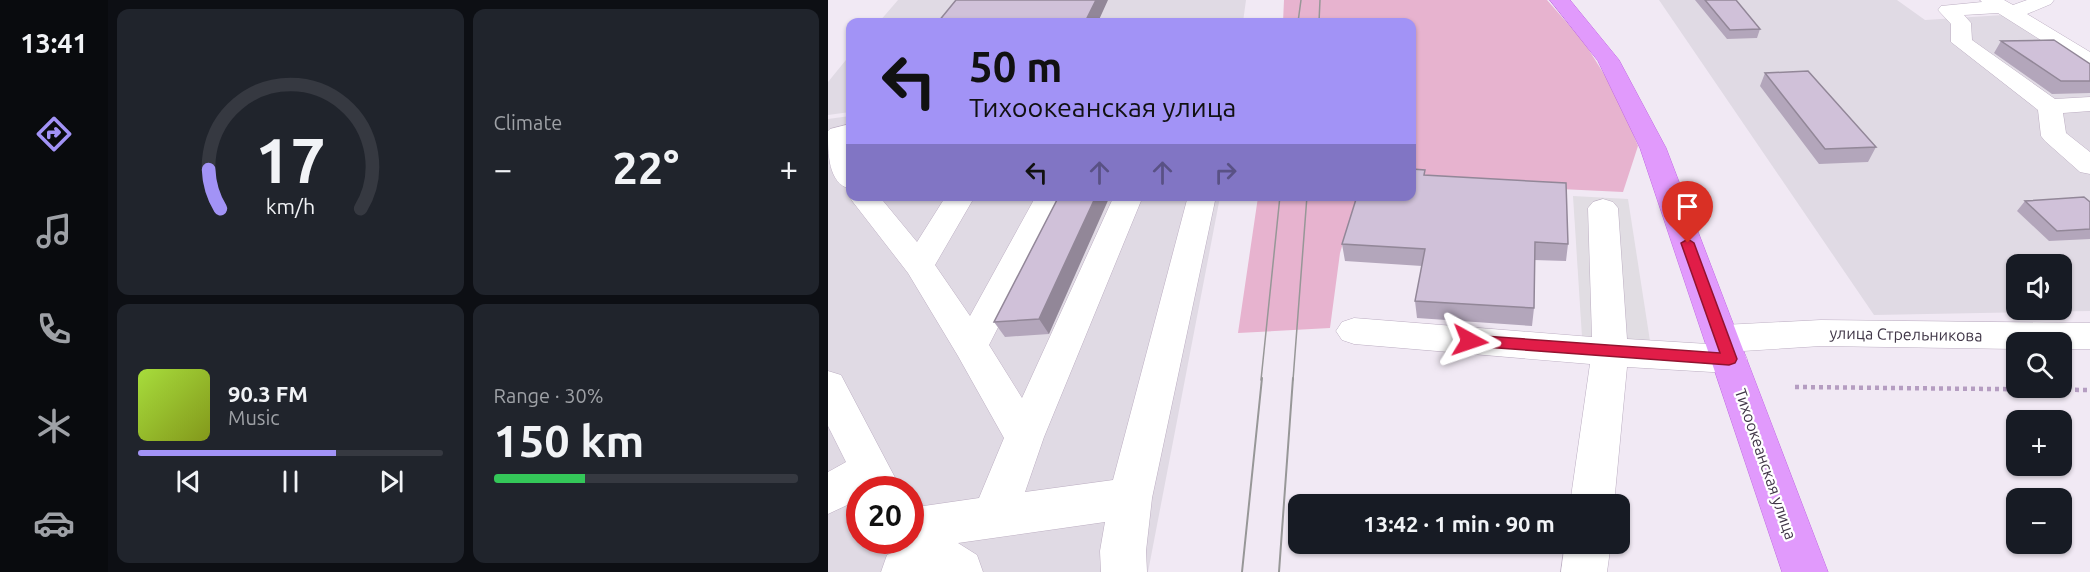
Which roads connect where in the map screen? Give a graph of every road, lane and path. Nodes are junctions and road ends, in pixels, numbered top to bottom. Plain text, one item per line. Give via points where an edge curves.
1 (1560, 0) edge
2 (2044, 0) edge
3 (2001, 7) edge
4 (2090, 61) edge
5 (2088, 106) edge
6 (2050, 107) junction
7 (846, 133) edge
8 (2090, 166) edge
9 (846, 169) edge
10 (867, 201) edge
11 (958, 201) edge
12 (1048, 201) edge
13 (1127, 201) edge
14 (1201, 201) edge
15 (1603, 208) dead end
16 (919, 266) junction
17 (1354, 331) dead end
18 (2090, 336) edge
19 (971, 346) junction
20 (1726, 349) junction
21 (1610, 352) junction
22 (828, 386) edge
23 (1794, 387) dead end
24 (2090, 390) edge
25 (1024, 436) junction
26 (873, 476) edge
27 (846, 489) edge
28 (828, 494) edge
29 (1593, 494) edge
30 (1130, 498) junction
31 (994, 517) junction
32 (924, 553) edge
33 (1586, 554) edge
34 (1124, 572) edge
35 (1584, 572) edge
36 (1805, 572) edge

1 - 20 main road, Тихоокеанская улица via 1608,60 1653,148
2 - 3 street
3 - 4 street
3 - 6 street via 1948,10 1961,23 1962,42
5 - 6 street
6 - 8 street via 2054,136
7 - 9 street via 839,134
10 - 16 street
11 - 16 street
12 - 19 street
13 - 25 street
14 - 30 street
15 - 21 street
16 - 19 street
17 - 21 street, улица Стрельникова
18 - 20 street, улица Стрельникова via 1821,333
19 - 25 street
20 - 21 street, улица Стрельникова
20 - 36 main road, Тихоокеанская улица
21 - 29 street
22 - 26 street
23 - 24 path
25 - 31 street
27 - 28 street
30 - 31 street
30 - 34 street
31 - 32 street
33 - 35 street

